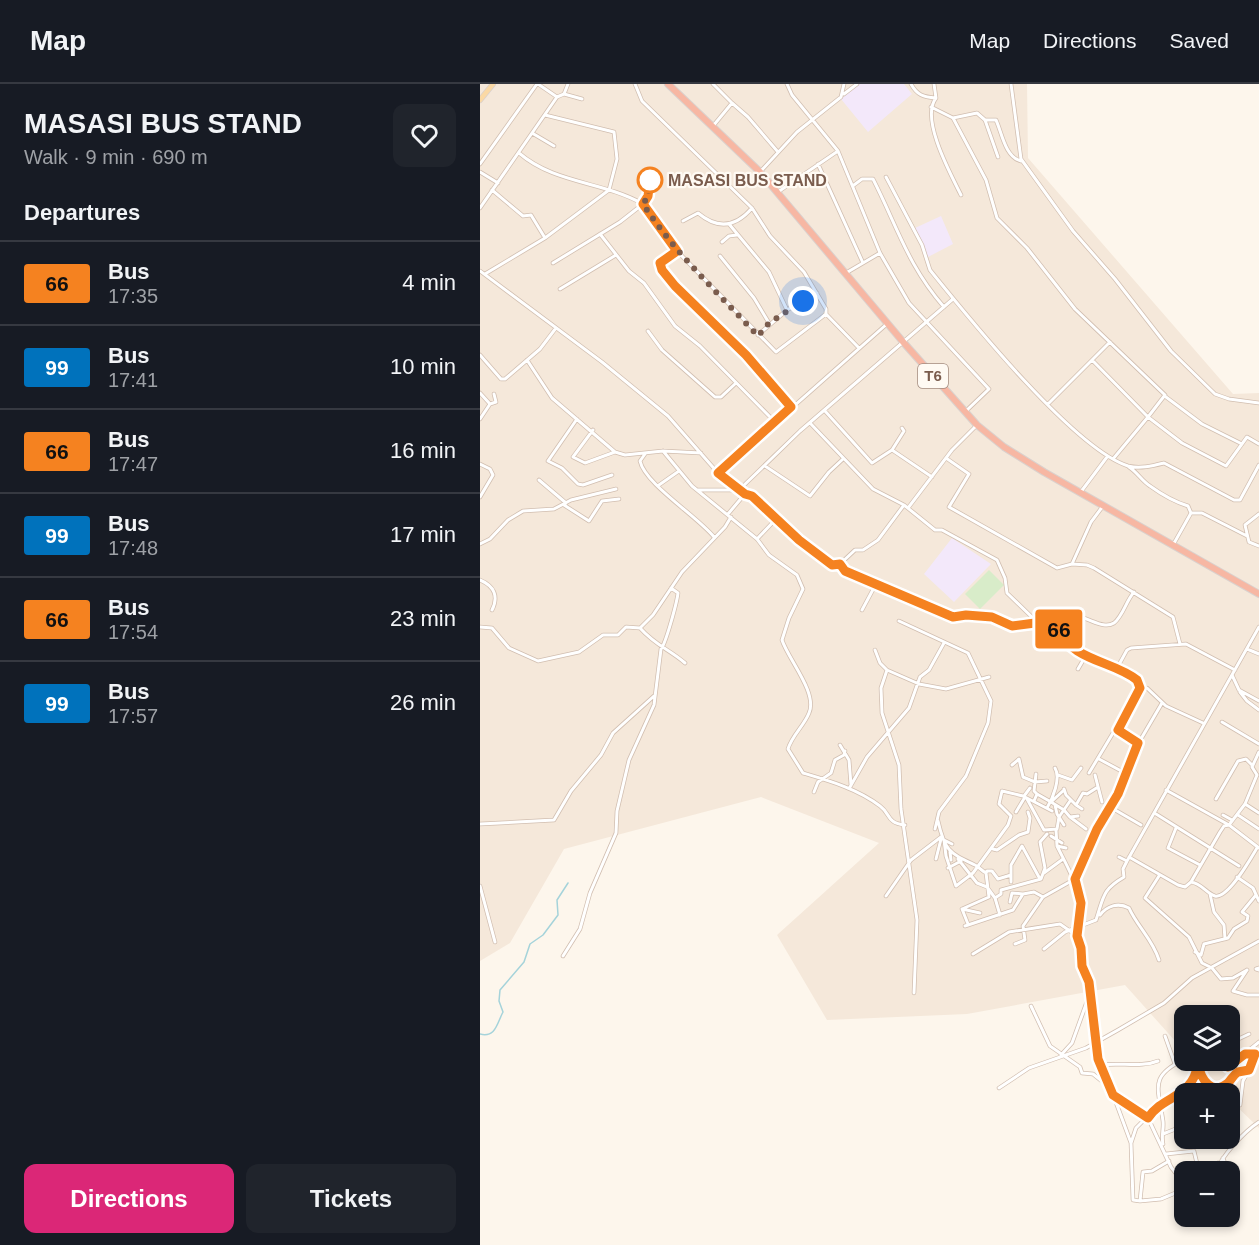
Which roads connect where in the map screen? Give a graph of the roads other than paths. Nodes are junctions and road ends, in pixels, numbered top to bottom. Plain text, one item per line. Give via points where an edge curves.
1 (538, 84) edge
2 (568, 84) edge
3 (634, 84) edge
4 (668, 84) edge
5 (712, 84) edge
6 (787, 84) edge
7 (844, 84) edge
8 (856, 84) edge
9 (910, 84) edge
10 (934, 84) edge
11 (1011, 84) edge
12 (491, 85) edge
13 (564, 94) junction
14 (843, 95) junction
15 (557, 98) junction
16 (936, 98) junction
17 (582, 99) dead end
18 (480, 100) edge
19 (732, 103) junction
20 (931, 107) junction
21 (545, 115) junction
22 (953, 118) junction
23 (812, 119) junction
24 (985, 120) junction
25 (713, 126) junction
26 (532, 133) junction
27 (554, 146) dead end
28 (838, 151) junction
29 (778, 152) junction
30 (519, 153) junction
31 (998, 157) dead end
32 (481, 161) edge
33 (1022, 161) junction
34 (818, 164) junction
35 (480, 172) edge
36 (760, 172) junction
37 (886, 177) dead end
38 (650, 180) dead end
39 (498, 183) junction
40 (854, 185) junction
41 (492, 190) junction
42 (609, 190) junction
43 (778, 192) junction
44 (961, 195) dead end
45 (643, 204) junction
46 (480, 208) edge
47 (752, 208) junction
48 (683, 221) dead end
49 (729, 224) junction
50 (600, 234) junction
51 (737, 235) junction
52 (545, 238) junction
53 (722, 242) dead end
54 (677, 251) junction
55 (880, 253) junction
56 (616, 255) junction
57 (720, 256) dead end
58 (553, 263) dead end
59 (863, 263) junction
60 (480, 271) edge
61 (846, 273) junction
62 (485, 274) junction
63 (560, 289) dead end
64 (817, 293) junction
65 (953, 299) junction
66 (944, 307) junction
67 (787, 310) junction
68 (826, 314) junction
69 (928, 322) junction
70 (769, 323) junction
71 (888, 323) junction
72 (556, 328) junction
73 (648, 331) dead end
74 (758, 336) junction
75 (1110, 342) junction
76 (904, 343) junction
77 (859, 348) junction
78 (480, 355) edge
79 (527, 360) junction
80 (1092, 360) junction
81 (736, 383) junction
82 (480, 393) edge
83 (494, 394) dead end
84 (1166, 397) junction
85 (1259, 403) edge
86 (1048, 404) junction
87 (490, 405) junction
88 (791, 407) junction
89 (825, 411) junction
90 (965, 412) junction
91 (1148, 417) junction
92 (480, 418) edge
93 (577, 419) junction
94 (775, 422) junction
95 (810, 423) junction
96 (977, 425) junction
97 (902, 428) dead end
98 (592, 430) junction
99 (1242, 444) junction
100 (1259, 444) edge
101 (892, 450) junction
102 (663, 451) junction
103 (615, 452) junction
104 (646, 452) junction
105 (701, 453) junction
106 (1107, 456) junction
107 (946, 458) junction
108 (843, 459) junction
109 (1113, 459) junction
110 (480, 464) edge
111 (1259, 465) edge
112 (765, 466) junction
113 (1127, 466) junction
114 (679, 471) junction
115 (718, 473) junction
116 (612, 475) dead end
117 (932, 477) junction
118 (539, 480) dead end
119 (657, 484) junction
120 (616, 489) dead end
121 (698, 490) junction
122 (739, 490) junction
123 (1080, 493) junction
124 (745, 494) junction
125 (480, 497) edge
126 (619, 499) dead end
127 (565, 504) junction
128 (904, 505) junction
129 (1103, 506) junction
130 (908, 508) junction
131 (1191, 513) junction
132 (1259, 514) edge
133 (729, 515) junction
134 (776, 519) junction
135 (1247, 536) junction
136 (714, 537) junction
137 (757, 539) junction
138 (480, 544) edge
139 (1173, 545) junction
140 (1259, 546) edge
141 (840, 564) junction
142 (1072, 564) junction
143 (480, 580) edge
144 (876, 584) junction
145 (671, 588) junction
146 (1134, 592) junction
147 (1259, 594) edge
148 (492, 610) dead end
149 (862, 610) dead end
150 (899, 621) dead end
151 (1041, 626) junction
152 (480, 627) edge
153 (1259, 627) edge
154 (640, 628) junction
155 (1058, 628) junction
156 (944, 643) junction
157 (1180, 644) junction
158 (661, 649) junction
159 (1247, 649) junction
160 (875, 650) dead end
161 (1259, 654) edge
162 (1085, 657) junction
163 (685, 663) dead end
164 (1078, 669) dead end
165 (887, 670) junction
166 (1116, 670) junction
167 (1235, 670) junction
168 (1232, 675) junction
169 (989, 677) dead end
170 (982, 679) junction
171 (919, 684) junction
172 (1140, 688) junction
173 (1239, 690) junction
174 (655, 695) junction
175 (1259, 701) edge
176 (1162, 703) junction
177 (1259, 710) edge
178 (1222, 722) dead end
179 (1203, 723) junction
180 (1118, 730) junction
181 (888, 735) junction
182 (1138, 743) junction
183 (1259, 744) edge
184 (840, 745) dead end
185 (846, 751) junction
186 (1259, 752) edge
187 (1099, 759) junction
188 (1012, 765) dead end
189 (1252, 767) junction
190 (1055, 768) dead end
191 (1081, 768) dead end
192 (1089, 773) dead end
193 (1125, 773) junction
194 (1036, 774) dead end
195 (1058, 775) junction
196 (1095, 775) dead end
197 (1258, 775) edge
198 (824, 778) junction
199 (1047, 781) dead end
200 (1035, 782) junction
201 (850, 787) junction
202 (1098, 787) junction
203 (1030, 788) dead end
204 (1166, 790) junction
205 (814, 792) dead end
206 (1038, 794) junction
207 (1025, 798) junction
208 (1216, 799) dead end
209 (1034, 801) junction
210 (1070, 801) junction
211 (1051, 802) junction
212 (1102, 802) dead end
213 (1245, 804) junction
214 (1055, 805) junction
215 (1076, 805) junction
216 (1110, 807) junction
217 (1047, 808) junction
218 (1082, 809) dead end
219 (1064, 810) junction
220 (1052, 811) dead end
221 (1016, 812) dead end
222 (1028, 812) dead end
223 (1259, 813) edge
224 (1156, 814) dead end
225 (1223, 815) dead end
226 (1238, 815) junction
227 (1077, 816) dead end
228 (1059, 817) junction
229 (1070, 817) junction
230 (1030, 818) junction
231 (938, 819) junction
232 (1232, 820) junction
233 (480, 824) edge
234 (905, 825) junction
235 (1064, 825) dead end
236 (1141, 825) dead end
237 (1229, 825) junction
238 (1031, 826) dead end
239 (1176, 828) junction
240 (935, 829) dead end
241 (1057, 829) junction
242 (1086, 829) dead end
243 (1259, 829) edge
244 (1051, 836) junction
245 (942, 837) junction
246 (1062, 843) dead end
247 (952, 844) dead end
248 (1056, 846) junction
249 (1211, 847) junction
250 (1066, 848) dead end
251 (1258, 848) edge
252 (993, 849) junction
253 (938, 853) junction
254 (954, 857) junction
255 (1119, 857) dead end
256 (936, 859) dead end
257 (1063, 859) junction
258 (1128, 859) junction
259 (909, 863) junction
260 (1200, 864) junction
261 (977, 866) junction
262 (1239, 866) dead end
263 (948, 868) junction
264 (986, 873) junction
265 (1044, 873) junction
266 (971, 874) junction
267 (1011, 875) junction
268 (1159, 876) junction
269 (1237, 877) junction
270 (1075, 879) junction
271 (1040, 880) junction
272 (1011, 882) dead end
273 (1191, 882) junction
274 (480, 886) edge
275 (990, 892) junction
276 (1210, 892) junction
277 (1001, 894) junction
278 (1023, 894) junction
279 (1010, 895) junction
280 (1256, 895) junction
281 (886, 896) dead end
282 (1043, 897) junction
283 (995, 898) junction
284 (1259, 901) edge
285 (1010, 902) dead end
286 (962, 909) junction
287 (980, 913) dead end
288 (1000, 915) junction
289 (1096, 920) junction
290 (1078, 928) junction
291 (1022, 929) junction
292 (1071, 931) junction
293 (1077, 936) junction
294 (1225, 939) junction
295 (1259, 941) edge
296 (495, 942) dead end
297 (1015, 944) dead end
298 (1044, 949) dead end
299 (1196, 952) junction
300 (973, 954) dead end
301 (563, 957) dead end
302 (1159, 960) dead end
303 (1202, 963) junction
304 (1212, 968) junction
305 (1203, 972) junction
306 (914, 993) dead end
307 (1089, 995) junction
308 (1259, 995) edge
309 (1031, 1006) dead end
310 (1249, 1034) dead end
311 (1164, 1036) dead end
312 (1240, 1038) edge
313 (1096, 1041) junction
314 (1259, 1042) edge
315 (1257, 1053) edge
316 (1240, 1054) edge
317 (1245, 1054) junction
318 (1062, 1055) junction
319 (1240, 1058) edge
320 (1158, 1060) dead end
321 (1174, 1061) edge
322 (1101, 1065) junction
323 (1174, 1065) edge
324 (1249, 1070) junction
325 (1200, 1071) edge
326 (999, 1088) dead end
327 (1110, 1088) junction
328 (1113, 1095) junction
329 (1174, 1097) edge
330 (1240, 1105) dead end
331 (1160, 1106) junction
332 (1148, 1118) junction
333 (1259, 1122) edge
334 (1174, 1130) edge
335 (1163, 1134) junction
336 (1131, 1143) junction
337 (1164, 1146) junction
338 (1166, 1154) junction
339 (1221, 1160) edge
340 (1168, 1161) junction
341 (1197, 1161) edge
342 (1174, 1172) edge
343 (1174, 1192) edge
344 (1140, 1201) junction

1 - 15 street
1 - 32 street
2 - 13 street
3 - 47 street via 642,100
4 - 25 highway, T6
5 - 19 street
6 - 23 street
7 - 14 street
8 - 14 street
9 - 16 street via 915,93
10 - 16 street
11 - 33 street
12 - 18 main road
13 - 15 street
13 - 17 street
14 - 23 street
15 - 21 street
16 - 20 street
19 - 25 street
19 - 29 street
20 - 22 street
20 - 44 street via 934,137
21 - 26 street
21 - 42 street via 614,132 617,159
22 - 24 street via 977,113
22 - 75 street via 986,180 997,218 1027,248 1075,309
23 - 28 street
23 - 29 street
24 - 31 street
24 - 33 street via 996,120 1009,151
25 - 36 highway, T6
26 - 27 street
26 - 30 street
28 - 34 street
28 - 40 street
29 - 36 street
30 - 39 street
30 - 42 street via 547,172
33 - 85 street via 1073,231 1171,351 1215,393
34 - 43 street
34 - 59 street
35 - 39 street
36 - 43 highway, T6
37 - 65 street via 922,245 930,270
38 - 45 street
39 - 41 street
40 - 55 street
40 - 66 street via 862,179 873,179 908,258
41 - 46 street
41 - 52 street via 523,216 531,215
42 - 45 street
42 - 52 street
43 - 61 highway, T6
45 - 50 street
45 - 54 street
47 - 49 street
47 - 64 street
48 - 49 street via 698,213 710,223
49 - 51 street
50 - 56 street
50 - 58 street
51 - 53 street
51 - 67 street via 769,272
52 - 62 street
54 - 74 street
54 - 88 street via 660,263 662,270
55 - 59 street
55 - 69 street via 909,303
56 - 63 street
56 - 81 street via 644,283 675,326
57 - 70 street
59 - 61 street
60 - 62 street
61 - 71 highway, T6
62 - 72 street
64 - 67 street
64 - 68 street
65 - 66 street
65 - 86 street
66 - 69 street
67 - 70 street
68 - 74 street via 776,352
68 - 77 street
69 - 76 street
69 - 90 street via 988,389
70 - 74 street
71 - 76 highway, T6
71 - 77 street
72 - 79 street
72 - 105 street via 668,416
73 - 81 street via 662,350 715,397 721,397
75 - 80 street
75 - 84 street
76 - 89 street
76 - 90 highway, T6
77 - 88 street
78 - 79 street via 503,380
79 - 93 street via 552,398
80 - 86 street
80 - 91 street
81 - 94 street
82 - 87 street
83 - 87 street via 496,402
84 - 91 street
84 - 99 street via 1202,424
86 - 106 street
87 - 92 street
88 - 94 street
89 - 95 street
89 - 101 street via 870,461 876,463
90 - 96 highway, T6
91 - 99 street via 1182,443 1226,466
91 - 109 street
93 - 98 street
93 - 116 street via 548,461 578,484
94 - 115 street
95 - 108 street
95 - 112 street
96 - 107 street
96 - 123 highway, T6 via 1009,450
97 - 101 street via 904,431
98 - 103 street
98 - 103 street via 573,457 585,463
99 - 100 street via 1247,437
101 - 117 street
102 - 104 street
102 - 105 street
102 - 114 street
103 - 104 street
104 - 119 street via 639,461 641,469
105 - 115 street
106 - 109 street
106 - 123 street
107 - 117 street
107 - 142 street via 969,474 949,507 1056,568
108 - 112 street via 810,496
108 - 128 street via 873,489
109 - 113 street
110 - 125 street via 493,475
111 - 113 street via 1240,500 1234,501 1164,463 1147,468
112 - 122 street
113 - 131 street via 1150,486 1188,506
114 - 119 street
114 - 121 street
115 - 122 street
117 - 130 street
118 - 127 street
119 - 136 street
120 - 127 street
121 - 122 street
121 - 133 street
122 - 124 street
123 - 129 highway, T6
124 - 133 street
124 - 134 street
126 - 127 street via 602,501 589,521
127 - 138 street via 554,509 523,511
128 - 130 street
128 - 141 street via 878,540 863,550 855,550
129 - 139 highway, T6
129 - 142 street via 1091,522
130 - 151 street via 935,530 942,530 997,560 1007,593
131 - 135 street via 1202,513
131 - 139 street
132 - 135 street via 1245,525
133 - 136 street
133 - 137 street
134 - 137 street
134 - 141 street via 832,565
135 - 140 street
136 - 145 street
137 - 198 street via 769,555 801,579 803,589 782,640 804,681 811,704 788,749 803,773
139 - 147 highway, T6
141 - 144 street via 845,571
142 - 146 street via 1087,565
143 - 148 street via 495,592 497,599
144 - 149 street
144 - 151 street via 953,617 992,617 1012,626
145 - 154 street
145 - 158 street via 678,593
146 - 155 street via 1111,624 1078,616 1067,618
146 - 157 street via 1173,617
150 - 156 street
151 - 155 street via 1051,632
152 - 154 street via 492,628 509,648 538,661 579,652 603,635 618,635 626,627
153 - 159 street
154 - 158 street
155 - 162 street via 1064,641
156 - 170 street via 968,653
156 - 171 street
157 - 166 street via 1127,650
157 - 167 street via 1192,646
158 - 163 street via 676,653
158 - 174 street
159 - 161 street
159 - 167 street
160 - 165 street
162 - 164 street
162 - 166 street
165 - 171 street
165 - 181 street via 881,688
166 - 172 street via 1134,677
167 - 168 street
168 - 173 street
168 - 179 street
169 - 170 street
170 - 171 street via 946,688
170 - 231 street via 991,701 990,716 966,776
171 - 181 street via 909,708
172 - 176 street via 1150,690
172 - 180 street
173 - 175 street
173 - 177 street
174 - 233 street via 613,733 554,820
174 - 301 street via 629,760 614,839 590,893 580,929
176 - 179 street
176 - 182 street
178 - 183 street
179 - 204 street
180 - 182 street
180 - 187 street
181 - 201 street via 867,757
181 - 234 street via 900,769
182 - 193 street
184 - 185 street
185 - 198 street
185 - 201 street
186 - 189 street
187 - 192 street
187 - 193 street
188 - 200 street via 1019,759 1023,777
189 - 197 street
189 - 208 street via 1246,759 1238,761
190 - 195 street
191 - 195 street via 1072,780
193 - 216 street
194 - 200 street
195 - 211 street
196 - 202 street
197 - 213 street
198 - 201 street via 837,786
198 - 205 street
199 - 200 street
200 - 206 street
201 - 234 street via 881,806 889,819
202 - 212 street
202 - 215 street via 1083,793
203 - 207 street
204 - 237 street
204 - 258 street
206 - 209 street
206 - 211 street
207 - 209 street
207 - 221 street
207 - 241 street via 1044,830
207 - 252 street via 1002,791 999,804 1011,816
209 - 217 street
210 - 211 street via 1064,789
210 - 215 street
210 - 219 street
211 - 214 street
211 - 217 street
213 - 223 street
213 - 226 street
214 - 219 street
214 - 228 street
215 - 218 street
216 - 236 street
216 - 270 street
217 - 220 street
219 - 228 street
219 - 229 street
222 - 230 street
224 - 239 street
225 - 232 street
226 - 232 street
226 - 243 street
227 - 229 street
228 - 235 street
228 - 241 street
229 - 242 street
230 - 238 street
230 - 252 street via 1028,832
231 - 240 street
231 - 245 street
232 - 237 street
234 - 259 street
237 - 249 street via 1224,826
237 - 251 street
239 - 249 street
239 - 260 street via 1168,848
241 - 244 street
244 - 246 street
244 - 248 street
244 - 265 street via 1040,842
245 - 247 street
245 - 253 street
245 - 254 street
245 - 259 street
248 - 250 street
248 - 257 street
249 - 260 street
249 - 262 street
251 - 269 street
252 - 261 street
253 - 254 street
253 - 256 street
254 - 261 street
254 - 263 street
254 - 263 street
254 - 266 street
255 - 258 street
257 - 265 street
257 - 270 street
258 - 268 street
258 - 289 street via 1124,877 1111,883 1104,894
259 - 281 street
259 - 306 street via 917,921
260 - 273 street
261 - 264 street
261 - 266 street
263 - 266 street via 956,886
264 - 267 street via 992,871 998,879
264 - 275 street
265 - 271 street
266 - 275 street
267 - 271 street via 1011,865 1022,846
267 - 272 street
268 - 273 street via 1185,887
268 - 299 street via 1145,898 1189,937
269 - 276 street via 1220,896
269 - 280 street via 1253,888
270 - 282 street
270 - 290 street via 1081,903
271 - 277 street via 1001,890
273 - 276 street
274 - 296 street
275 - 283 street
275 - 286 street via 990,897
276 - 294 street via 1214,912 1224,925
277 - 279 street
277 - 283 street
278 - 279 street
278 - 282 street via 1034,892
278 - 288 street via 1013,910
279 - 285 street
280 - 284 street
280 - 294 street via 1242,912 1248,916 1247,921
282 - 291 street
283 - 288 street
286 - 287 street
286 - 288 street via 967,926
289 - 290 street
289 - 302 street via 1106,908 1119,904 1129,908
290 - 292 street
290 - 293 street
291 - 292 street via 1060,924
291 - 297 street via 1025,940
291 - 300 street via 1009,932
292 - 293 street
292 - 298 street
293 - 307 street
294 - 299 street via 1204,944 1201,955
295 - 304 street
299 - 303 street
303 - 304 street
303 - 305 street
304 - 305 street
304 - 308 street via 1221,979 1247,970 1233,991
305 - 313 street via 1161,1005
307 - 313 street
307 - 318 street via 1072,1043
309 - 318 street via 1050,1046
310 - 312 street
311 - 321 street
313 - 318 street
313 - 322 street
314 - 317 street
315 - 317 street
315 - 324 street
316 - 317 street
317 - 319 street
318 - 326 street via 1029,1068
318 - 327 street via 1080,1067 1082,1073 1093,1074
320 - 322 street via 1148,1065
322 - 327 street
323 - 331 street via 1161,1074
324 - 325 street via 1238,1072 1214,1089
324 - 330 street via 1243,1081
327 - 328 street
328 - 332 street
328 - 336 street
329 - 331 street
331 - 332 street
331 - 335 street
332 - 336 street via 1136,1128
332 - 337 street
333 - 339 street via 1230,1146
334 - 335 street
335 - 337 street
336 - 344 street via 1133,1200
337 - 338 street
338 - 340 street
338 - 341 street via 1195,1152
340 - 342 street
340 - 344 street via 1143,1172
343 - 344 street via 1157,1200

